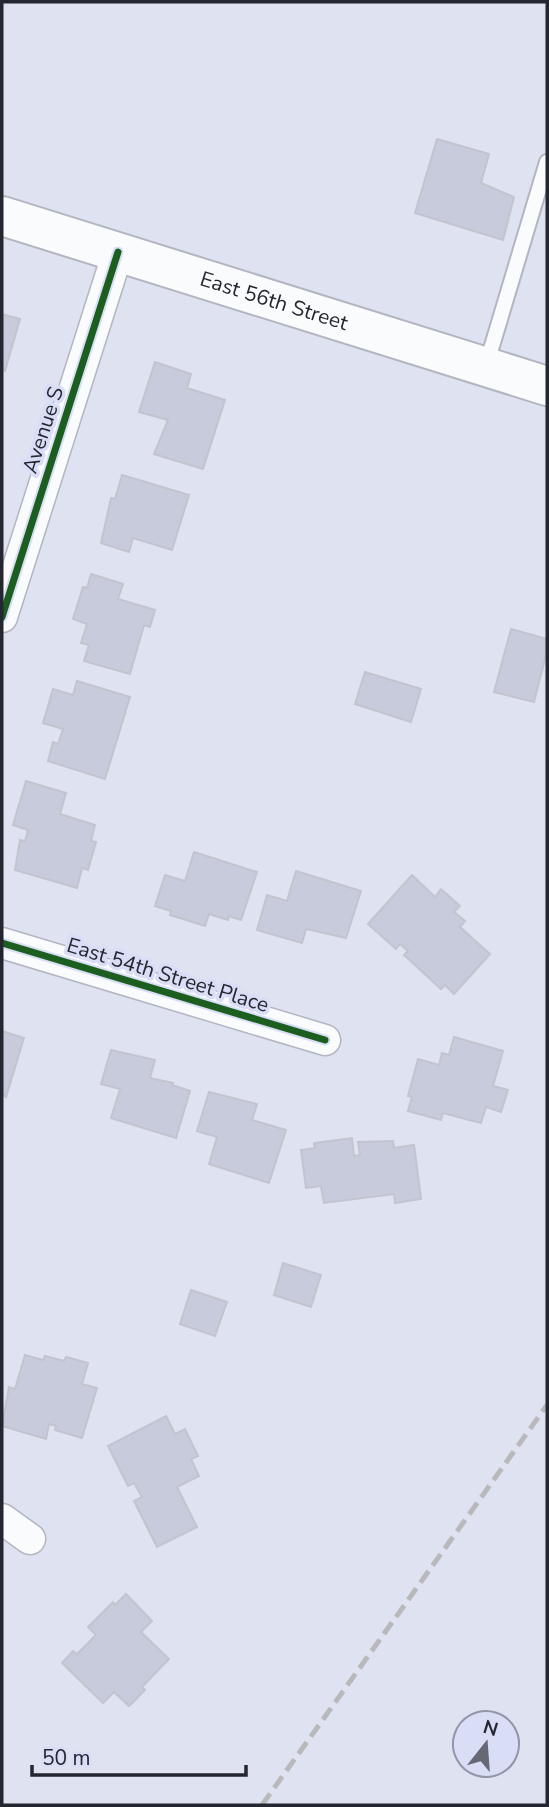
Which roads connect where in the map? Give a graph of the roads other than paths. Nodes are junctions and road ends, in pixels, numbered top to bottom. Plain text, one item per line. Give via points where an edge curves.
1 (547, 162) edge
2 (2, 216) edge
3 (118, 252) junction
4 (486, 367) junction
5 (547, 386) edge
6 (2, 617) edge
7 (2, 943) edge
8 (325, 1040) dead end
9 (2, 1519) edge
10 (30, 1539) dead end

1 - 4 lane
2 - 3 main road, East 56th Street
3 - 4 main road, East 56th Street
3 - 6 street, Avenue S
4 - 5 main road, East 56th Street
7 - 8 street, East 54th Street Place
9 - 10 street

